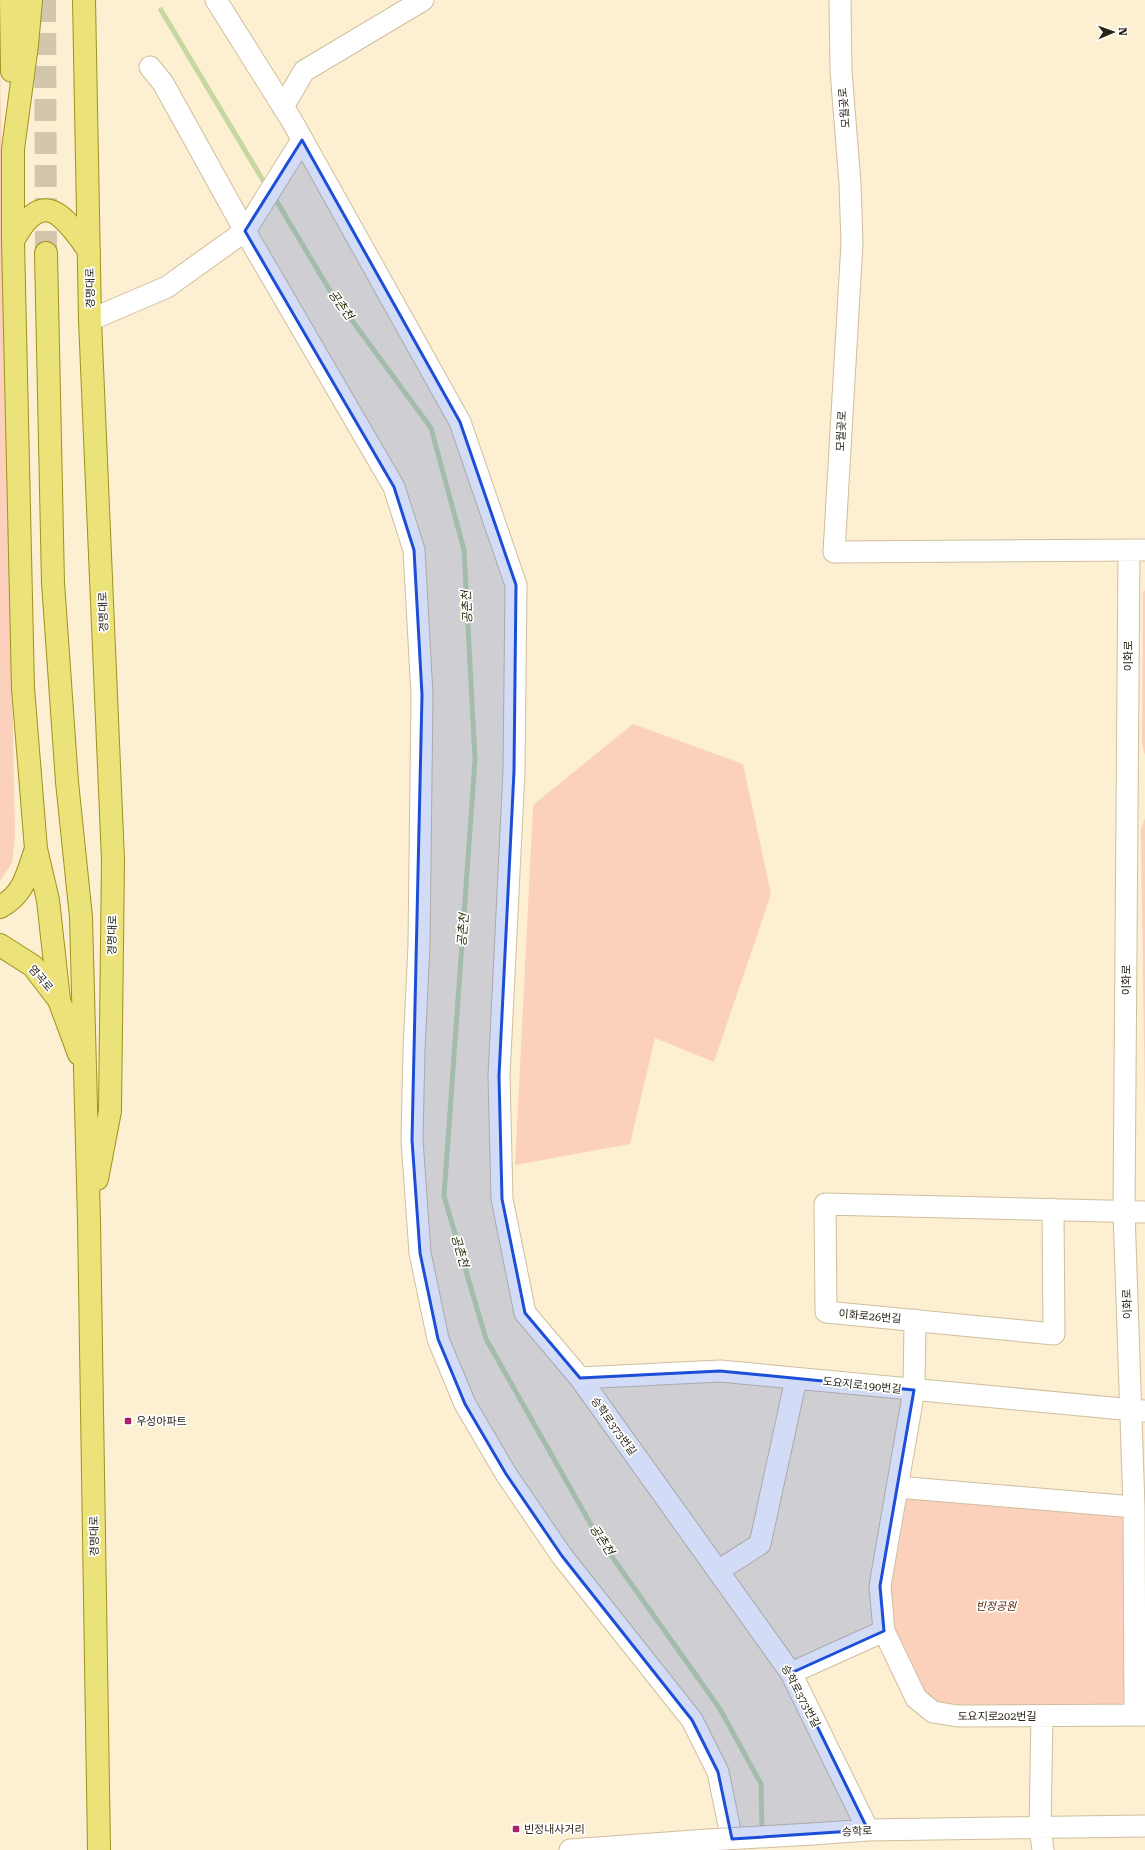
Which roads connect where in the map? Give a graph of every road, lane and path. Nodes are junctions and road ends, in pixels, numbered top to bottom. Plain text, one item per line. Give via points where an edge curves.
1 (11, 0) edge
2 (31, 0) edge
3 (84, 0) edge
4 (216, 0) edge
5 (422, 0) edge
6 (840, 0) edge
7 (150, 67) dead end
8 (283, 107) junction
9 (298, 146) junction
10 (13, 149) junction
11 (247, 228) junction
12 (13, 241) junction
13 (89, 251) junction
14 (46, 252) tunnel mouth
15 (90, 320) junction
16 (1137, 550) edge
17 (36, 849) junction
18 (0, 907) edge
19 (0, 944) edge
20 (59, 1000) junction
21 (86, 1072) junction
22 (1053, 1209) junction
23 (1124, 1211) junction
24 (1145, 1212) edge
25 (89, 1221) junction
26 (916, 1320) junction
27 (580, 1378) junction
28 (796, 1379) junction
29 (914, 1390) junction
30 (1138, 1411) edge
31 (897, 1487) junction
32 (1134, 1507) junction
33 (718, 1572) junction
34 (884, 1632) junction
35 (791, 1672) junction
36 (1140, 1715) edge
37 (1042, 1716) junction
38 (1145, 1826) edge
39 (1040, 1828) junction
40 (868, 1830) junction
41 (825, 1839) edge
42 (99, 1850) edge
43 (570, 1850) edge
44 (734, 1850) edge
45 (1043, 1850) edge

1 - 10 main road
2 - 10 main road, 경명대로
3 - 13 main road, 경명대로
4 - 8 street, 승학로373번길
5 - 8 street via 304,71
6 - 16 street, 모월곶로 via 841,72 852,243 834,552
7 - 11 street via 163,83
8 - 9 street, 승학로373번길
9 - 11 street
9 - 27 street, 승학로373번길 via 460,422 516,585 514,771 498,1076 502,1199 525,1313
10 - 12 main road, 경명대로
11 - 15 street via 167,287
11 - 44 street via 394,487 414,550 422,695 419,945 412,1140 420,1253 438,1339 465,1404 506,1474 562,1556 692,1720 718,1772
12 - 13 main road via 34,213 48,209 71,226
12 - 17 main road, 경명대로 via 23,688
13 - 15 main road, 경명대로
14 - 21 main road, 경명대로 via 53,583 67,782 81,917
15 - 25 main road, 경명대로 via 113,868 110,1111
16 - 23 street, 이화로
17 - 18 main road via 22,888 8,903
17 - 20 main road, 경명대로 via 48,900
19 - 20 main road, 염곡로 via 33,966
20 - 21 main road, 경명대로
21 - 25 main road, 경명대로
22 - 23 street, 이화로26번길
22 - 26 street, 이화로26번길 via 1054,1334
22 - 26 street, 이화로26번길 via 824,1204 826,1312
23 - 24 street, 이화로26번길
23 - 30 street, 이화로
25 - 42 main road, 경명대로
26 - 29 street, 도요지로202번길
27 - 28 street, 도요지로190번길 via 720,1371
27 - 33 street, 승학로373번길
28 - 29 street, 도요지로190번길
28 - 33 street via 760,1544
29 - 30 street, 도요지로190번길
29 - 31 street, 도요지로202번길
30 - 32 street, 도요지로202번길
31 - 32 street
31 - 34 street, 도요지로202번길 via 880,1586
32 - 36 street, 도요지로202번길
33 - 35 street, 승학로373번길
34 - 35 street
34 - 37 street, 도요지로202번길 via 916,1698 933,1712 958,1716
35 - 40 street, 승학로373번길
36 - 37 street, 도요지로202번길
37 - 39 street
38 - 39 street, 승학로
39 - 40 street, 승학로
39 - 45 street
40 - 41 street, 승학로
41 - 43 street, 승학로, bridge via 708,1840

